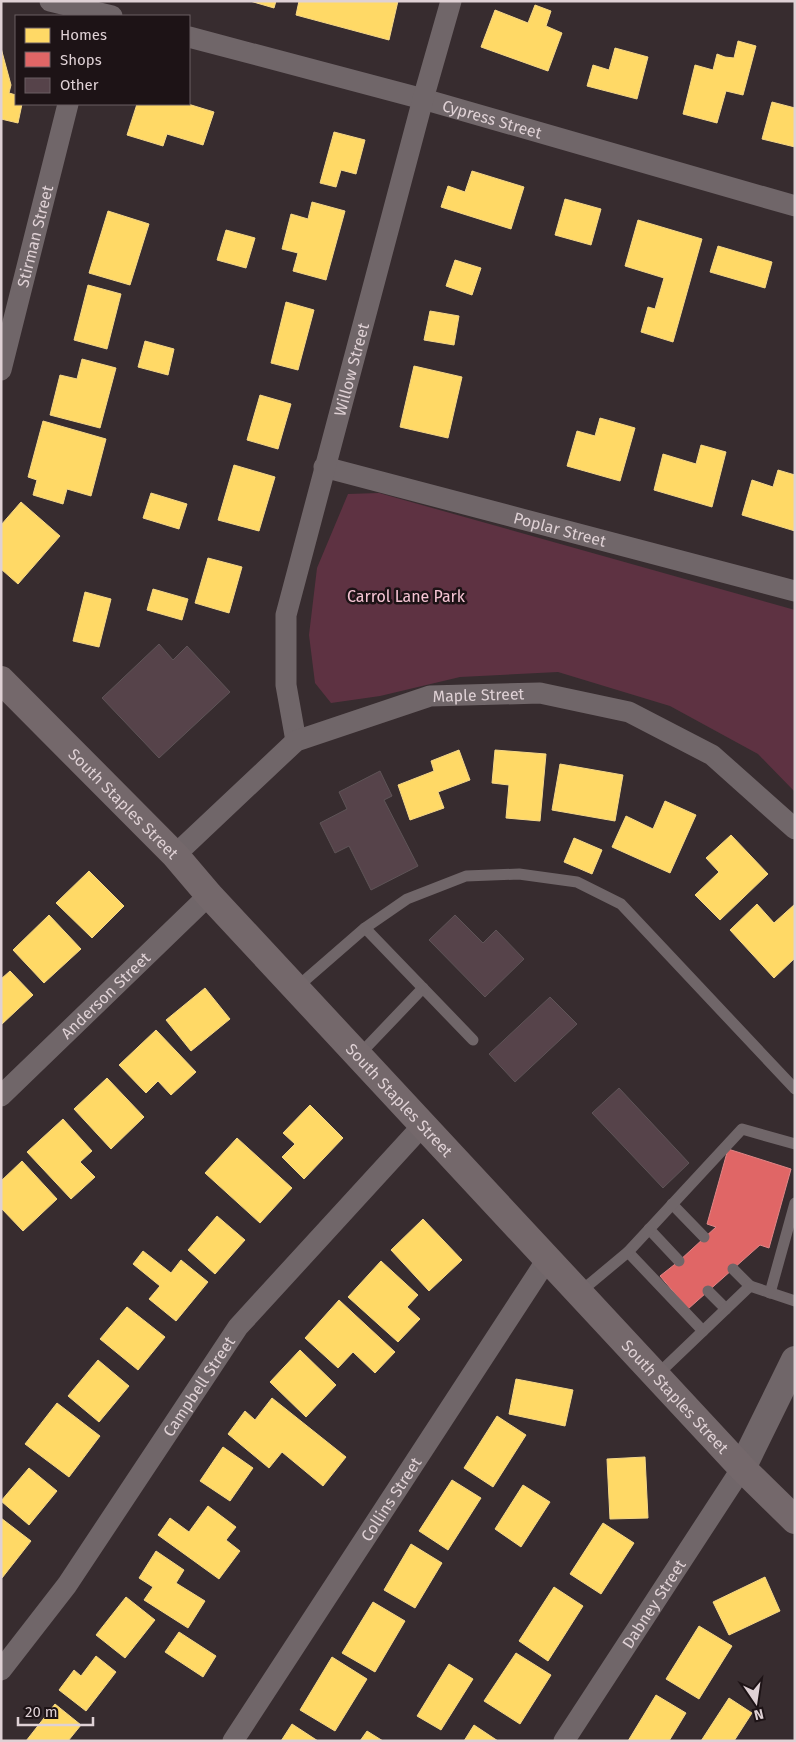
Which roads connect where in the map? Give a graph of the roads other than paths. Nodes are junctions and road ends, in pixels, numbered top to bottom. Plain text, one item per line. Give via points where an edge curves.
1 (50, 1) edge
2 (451, 1) edge
3 (92, 9) edge
4 (109, 15) edge
5 (190, 37) edge
6 (423, 99) junction
7 (68, 105) edge
8 (795, 206) edge
9 (1, 370) edge
10 (324, 467) junction
11 (795, 591) edge
12 (1, 680) edge
13 (296, 741) junction
14 (795, 829) edge
15 (175, 855) junction
16 (209, 895) junction
17 (365, 928) junction
18 (296, 988) junction
19 (422, 988) junction
20 (472, 1040) dead end
21 (359, 1055) junction
22 (795, 1090) edge
23 (1, 1096) edge
24 (424, 1124) junction
25 (795, 1144) edge
26 (795, 1203) edge
27 (672, 1204) junction
28 (649, 1229) junction
29 (704, 1237) dead end
30 (628, 1252) junction
31 (548, 1258) junction
32 (679, 1261) dead end
33 (733, 1269) dead end
34 (750, 1286) junction
35 (708, 1291) dead end
36 (580, 1292) junction
37 (770, 1293) junction
38 (795, 1301) edge
39 (726, 1309) junction
40 (703, 1331) junction
41 (795, 1360) edge
42 (657, 1375) junction
43 (742, 1468) junction
44 (795, 1520) edge
45 (1, 1670) edge
46 (233, 1741) edge
47 (564, 1741) edge

1 - 3 street
2 - 6 street, Willow Street
3 - 4 street
5 - 6 street, Cypress Street
6 - 8 street, Cypress Street
6 - 10 street, Willow Street
7 - 9 street, Stirman Street
10 - 11 street, Poplar Street
10 - 13 street, Willow Street via 286,615 286,685
12 - 15 main road, South Staples Street
13 - 14 street, Maple Street via 430,696 540,693 629,712 712,755
13 - 15 street, Maple Street
15 - 16 main road, South Staples Street
16 - 18 main road, South Staples Street
16 - 23 street, Anderson Street
17 - 18 lane
17 - 19 lane
17 - 22 lane via 407,899 466,876 519,874 577,882 621,904
18 - 21 main road, South Staples Street
19 - 20 lane
19 - 21 lane
21 - 24 main road, South Staples Street
24 - 31 main road, South Staples Street
24 - 45 street, Campbell Street via 238,1327 67,1585
25 - 27 lane via 742,1129
26 - 37 lane
27 - 28 lane
27 - 29 lane
28 - 30 lane
28 - 32 lane
30 - 36 lane
30 - 40 lane
31 - 36 main road, South Staples Street
31 - 46 street, Collins Street
33 - 34 lane
34 - 37 lane
34 - 39 lane
35 - 39 lane
36 - 42 main road, South Staples Street
37 - 38 lane
39 - 40 lane
40 - 42 lane
41 - 43 street
42 - 43 main road, South Staples Street
43 - 44 main road, South Staples Street
43 - 47 street, Dabney Street

